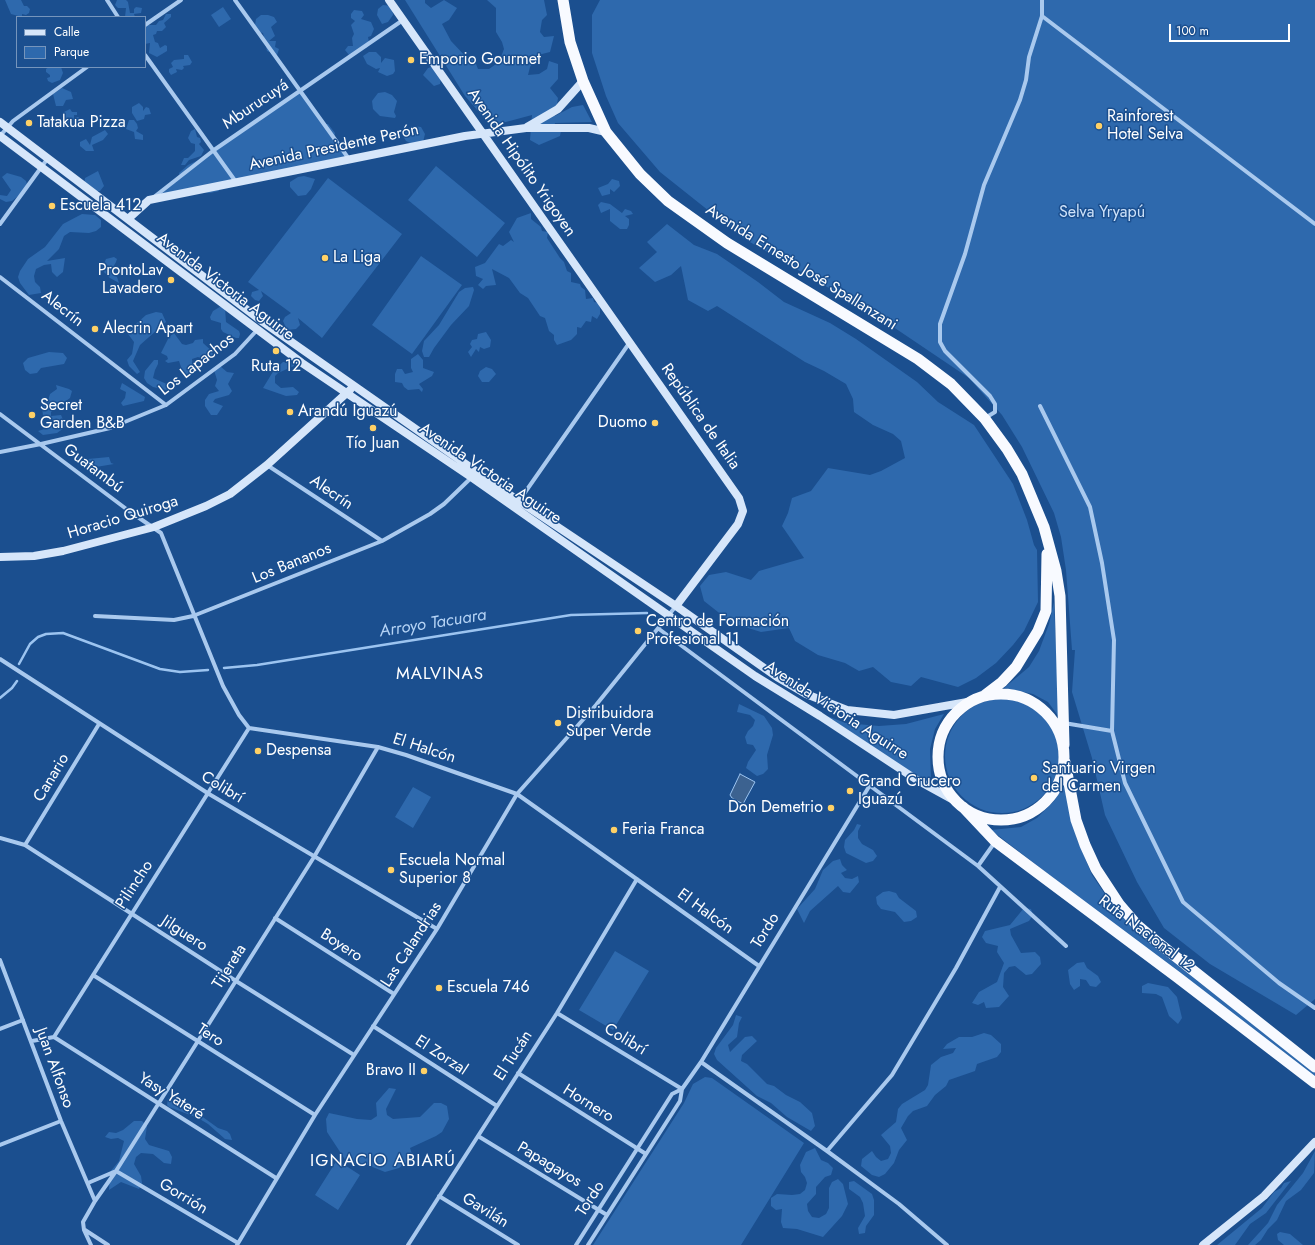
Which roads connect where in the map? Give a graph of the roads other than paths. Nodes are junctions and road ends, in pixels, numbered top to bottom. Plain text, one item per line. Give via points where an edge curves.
1 (106, 0) edge
2 (181, 0) edge
3 (235, 0) edge
4 (389, 0) edge
5 (563, 0) edge
6 (1042, 0) edge
7 (117, 16) edge
8 (1042, 16) junction
9 (403, 20) junction
10 (146, 24) edge
11 (146, 56) edge
12 (86, 68) edge
13 (583, 81) junction
14 (300, 92) junction
15 (0, 122) edge
16 (7, 127) junction
17 (526, 128) junction
18 (606, 132) junction
19 (484, 133) junction
20 (0, 136) edge
21 (214, 150) junction
22 (48, 158) junction
23 (349, 160) junction
24 (42, 167) junction
25 (236, 182) junction
26 (149, 200) junction
27 (128, 219) junction
28 (0, 224) edge
29 (1315, 224) edge
30 (0, 277) edge
31 (263, 322) junction
32 (258, 329) junction
33 (630, 342) junction
34 (354, 386) junction
35 (348, 394) junction
36 (166, 405) junction
37 (1040, 406) dead end
38 (0, 414) edge
39 (985, 419) junction
40 (40, 444) junction
41 (0, 452) edge
42 (267, 465) junction
43 (474, 474) junction
44 (519, 501) junction
45 (154, 527) junction
46 (382, 541) junction
47 (1048, 545) junction
48 (0, 557) edge
49 (676, 606) junction
50 (95, 616) dead end
51 (193, 616) junction
52 (670, 616) junction
53 (659, 629) junction
54 (0, 659) edge
55 (977, 699) junction
56 (99, 724) junction
57 (1060, 724) junction
58 (249, 728) junction
59 (1112, 731) junction
60 (378, 748) junction
61 (1064, 762) junction
62 (870, 785) junction
63 (209, 794) junction
64 (517, 794) junction
65 (960, 804) junction
66 (0, 838) edge
67 (995, 841) junction
68 (26, 845) junction
69 (314, 857) junction
70 (978, 866) junction
71 (637, 879) junction
72 (1000, 887) junction
73 (130, 914) junction
74 (275, 918) junction
75 (437, 929) junction
76 (1066, 946) dead end
77 (0, 960) edge
78 (759, 966) junction
79 (93, 975) junction
80 (236, 981) junction
81 (394, 994) junction
82 (1315, 1008) edge
83 (557, 1013) junction
84 (23, 1020) junction
85 (373, 1026) junction
86 (0, 1029) edge
87 (54, 1037) junction
88 (32, 1041) junction
89 (197, 1042) junction
90 (354, 1055) junction
91 (700, 1062) junction
92 (1315, 1067) edge
93 (518, 1073) junction
94 (1315, 1083) edge
95 (682, 1089) junction
96 (159, 1104) junction
97 (497, 1106) junction
98 (315, 1115) junction
99 (60, 1121) junction
100 (478, 1136) junction
101 (1315, 1142) edge
102 (0, 1145) edge
103 (637, 1149) junction
104 (827, 1151) junction
105 (646, 1154) junction
106 (116, 1171) junction
107 (276, 1178) junction
108 (88, 1183) junction
109 (439, 1196) junction
110 (95, 1201) junction
111 (599, 1209) junction
112 (607, 1215) junction
113 (84, 1230) junction
114 (237, 1244) edge
115 (91, 1245) edge
116 (108, 1245) edge
117 (408, 1245) edge
118 (518, 1245) edge
119 (576, 1245) edge
120 (588, 1245) edge
121 (947, 1245) edge
122 (1203, 1245) edge

1 - 7 street
2 - 10 street
3 - 14 street
4 - 9 main road, Avenida Hipólito Yrigoyen
5 - 13 highway, Avenida Ernesto José Spallanzani via 570,42
6 - 8 street
8 - 29 street
8 - 39 street via 1029,57 1020,100 984,185 965,254 940,324 940,342 945,351 990,396 994,404 995,412
9 - 14 street, Mburucuyá
9 - 19 main road, Avenida Hipólito Yrigoyen
11 - 21 street
12 - 16 street
13 - 17 main road, Avenida Presidente Perón via 558,109
13 - 18 highway, Avenida Ernesto José Spallanzani
14 - 21 street, Mburucuyá
14 - 23 street
15 - 16 main road, Avenida Victoria Aguirre
16 - 20 street
16 - 22 main road, Avenida Victoria Aguirre
17 - 18 main road, Avenida Presidente Perón via 590,128
17 - 19 main road, Avenida Presidente Perón
18 - 39 highway, Avenida Ernesto José Spallanzani via 640,174 691,219 918,359 951,384
19 - 23 main road, Avenida Presidente Perón
19 - 33 main road, Avenida Hipólito Yrigoyen
20 - 24 main road, Avenida Victoria Aguirre
21 - 25 street
21 - 26 street, Mburucuyá
22 - 24 street
22 - 27 main road, Avenida Victoria Aguirre
23 - 25 main road, Avenida Presidente Perón
24 - 28 street
24 - 32 main road, Avenida Victoria Aguirre
25 - 26 main road, Avenida Presidente Perón
26 - 27 main road, Mburucuyá
27 - 31 main road, Avenida Victoria Aguirre
30 - 36 street, Alecrín
31 - 32 street, Los Lapachos
31 - 34 main road, Avenida Victoria Aguirre
32 - 35 main road, Avenida Victoria Aguirre
32 - 36 street, Los Lapachos via 235,354
33 - 44 street
33 - 49 main road, República de Italia via 739,498 743,511 738,524
34 - 35 main road, Horacio Quiroga
34 - 43 main road, Avenida Victoria Aguirre
35 - 42 main road, Horacio Quiroga
35 - 43 main road, Avenida Victoria Aguirre
36 - 40 street, Los Lapachos via 110,428
37 - 59 street via 1090,507 1114,640
38 - 40 street, Guatambú
39 - 47 highway, Avenida Ernesto José Spallanzani via 1022,474 1044,527
40 - 41 street, Los Lapachos
40 - 45 street, Guatambú
42 - 45 main road, Horacio Quiroga via 230,494
42 - 46 street, Alecrín
43 - 44 main road, Avenida Victoria Aguirre
43 - 46 street, Los Bananos via 465,486 435,511
43 - 52 main road, Avenida Victoria Aguirre
44 - 49 main road, Avenida Victoria Aguirre
45 - 48 main road, Horacio Quiroga via 63,551 34,556
45 - 51 street via 165,539
46 - 51 street, Los Bananos
47 - 55 highway, Avenida Ernesto José Spallanzani via 1046,611 1038,631 1016,667 1002,682
47 - 57 highway, Avenida Ernesto José Spallanzani via 1060,596
49 - 52 street, Las Calandrias
49 - 55 main road, Avenida Victoria Aguirre via 777,677 806,694 847,710 894,715
50 - 51 street, Los Bananos via 174,620
51 - 58 street via 222,686
52 - 53 street, Las Calandrias
52 - 65 main road, Avenida Victoria Aguirre via 756,676 917,780
53 - 62 street
53 - 64 street, Las Calandrias
54 - 56 street, Colibrí
55 - 57 highway via 995,694 1023,698 1036,704
55 - 65 highway via 960,709 950,720 939,747 941,777
56 - 63 street, Colibrí
56 - 68 street, Canario
57 - 59 street
57 - 61 highway, Avenida Ernesto José Spallanzani
58 - 60 street, El Halcón
58 - 63 street, Pilincho
59 - 82 street via 1125,783 1183,902 1278,983
60 - 64 street, El Halcón via 406,755
60 - 69 street, Tijereta
61 - 65 highway via 1061,778 1053,793 1041,806 1027,815 994,820 977,816
61 - 92 highway, Ruta Nacional 12 via 1076,820 1085,845 1096,869 1119,904 1137,925 1156,941
62 - 70 street
62 - 78 street, Tordo
63 - 69 street, Colibrí
63 - 73 street, Pilincho
64 - 71 street, El Halcón
64 - 75 street, Las Calandrias
65 - 67 highway, Ruta Nacional 12
66 - 68 street, Jilguero
67 - 70 street
67 - 94 highway, Ruta Nacional 12
68 - 73 street, Jilguero
69 - 74 street, Tijereta
69 - 75 street, Colibrí
70 - 72 street
71 - 78 street, El Halcón
71 - 83 street, El Tucán
72 - 76 street
72 - 104 street via 956,968 892,1075
73 - 79 street, Pilincho
73 - 80 street, Jilguero
74 - 80 street, Tijereta
74 - 81 street, Boyero
75 - 81 street, Las Calandrias
77 - 84 street, Juan Alfonso
78 - 91 street, Tordo
79 - 87 street, Pilincho
79 - 89 street, Tero
80 - 89 street, Tijereta
80 - 90 street, Jilguero
81 - 85 street, Las Calandrias
83 - 93 street, El Tucán
83 - 95 street, Colibrí
84 - 86 street
84 - 88 street, Juan Alfonso
85 - 90 street, Las Calandrias
85 - 97 street, El Zorzal
87 - 88 street
87 - 96 street, Yasy Yateré
88 - 99 street, Juan Alfonso
89 - 96 street, Tijereta
89 - 98 street, Tero
90 - 98 street, Las Calandrias
91 - 95 street, Tordo
91 - 104 street
93 - 97 street, El Tucán
93 - 103 street, Hornero
95 - 103 street, Tordo via 672,1094
95 - 105 street, Tordo via 680,1101
96 - 106 street, Tijereta
96 - 107 street, Yasy Yateré
97 - 100 street, El Tucán
98 - 107 street, Las Calandrias
99 - 102 street
99 - 108 street, Juan Alfonso
100 - 109 street, El Tucán
100 - 111 street, Papagayos
101 - 122 main road via 1264,1196
103 - 105 street, Hornero
103 - 111 street, Tordo
104 - 121 street via 899,1204
105 - 112 street, Tordo
106 - 108 street
106 - 110 street, Tijereta
106 - 114 street, Gorrión
107 - 114 street, Las Calandrias
108 - 110 street, Juan Alfonso
109 - 117 street, El Tucán
109 - 118 street, Gavilán
110 - 113 street, Tijereta via 83,1222
111 - 112 street, Papagayos
111 - 119 street, Tordo
112 - 120 street, Tordo
113 - 115 street
113 - 116 street

